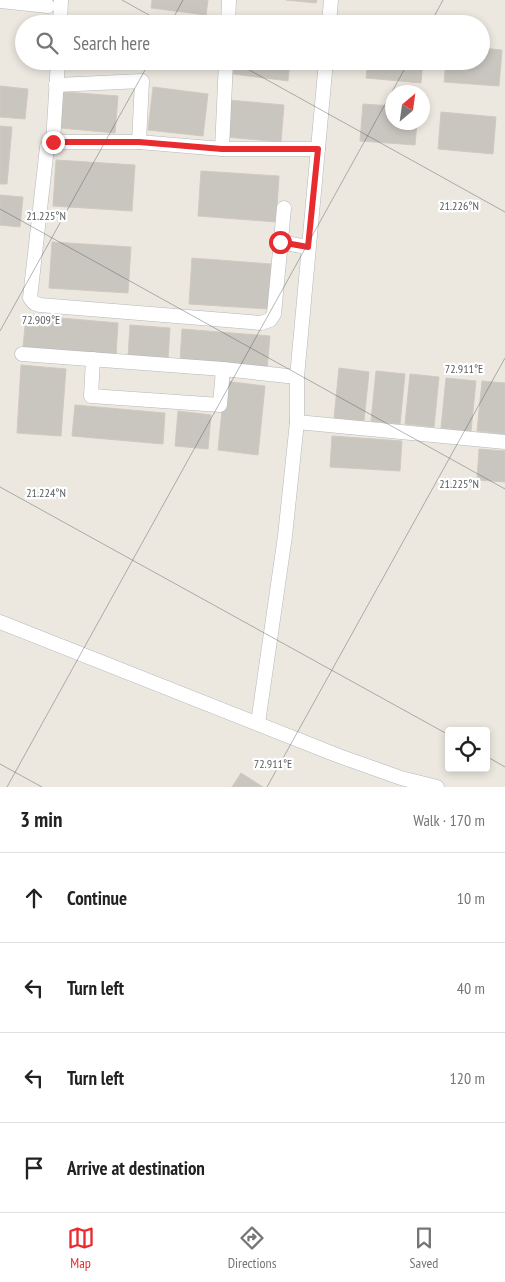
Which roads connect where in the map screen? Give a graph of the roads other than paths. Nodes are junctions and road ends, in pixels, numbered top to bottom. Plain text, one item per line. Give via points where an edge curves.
1 (61, 0) edge
2 (229, 0) edge
3 (331, 0) edge
4 (0, 1) edge
5 (48, 6) dead end
6 (60, 15) edge
7 (228, 15) edge
8 (330, 15) edge
9 (57, 70) edge
10 (226, 70) edge
11 (325, 70) edge
12 (56, 85) junction
13 (139, 142) junction
14 (47, 147) dead end
15 (222, 149) junction
16 (318, 149) junction
17 (284, 208) dead end
18 (280, 242) junction
19 (308, 247) junction
20 (22, 354) dead end
21 (93, 359) junction
22 (223, 369) junction
23 (297, 376) junction
24 (297, 422) junction
25 (505, 442) edge
26 (0, 622) edge
27 (258, 723) junction
28 (438, 787) edge

1 - 6 street
2 - 7 street
3 - 8 street
4 - 5 street
9 - 12 street
10 - 15 street
11 - 16 street
12 - 13 street via 53,142
12 - 13 street via 142,81
13 - 15 street
14 - 18 street via 30,298 34,303 261,323 270,320 274,314
15 - 16 street
16 - 19 street
17 - 18 street
18 - 19 street
19 - 23 street
20 - 21 street
21 - 22 street
21 - 22 street via 91,396 220,405
22 - 23 street
23 - 24 street
24 - 25 street
24 - 27 street via 285,536
26 - 27 street
27 - 28 street via 339,756

